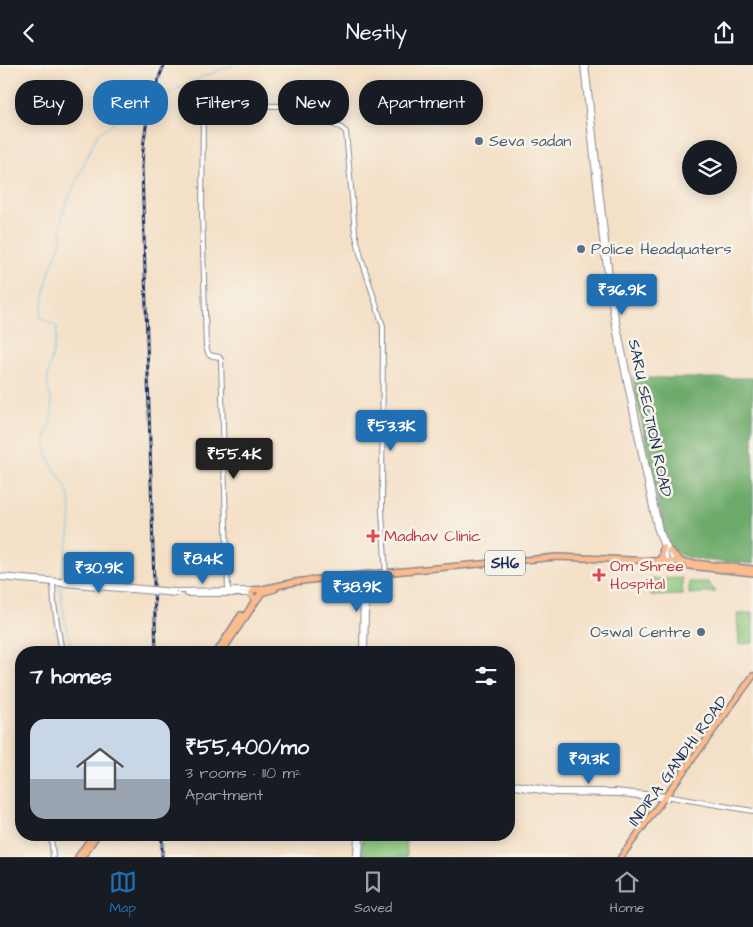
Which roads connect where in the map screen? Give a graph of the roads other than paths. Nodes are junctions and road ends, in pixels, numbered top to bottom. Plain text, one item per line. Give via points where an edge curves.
1 (584, 65) edge
2 (663, 547) junction
3 (670, 551) junction
4 (658, 561) junction
5 (682, 562) junction
6 (671, 563) junction
7 (753, 571) edge
8 (386, 575) junction
9 (365, 576) junction
10 (0, 577) edge
11 (53, 583) junction
12 (119, 588) junction
13 (228, 591) junction
14 (175, 593) junction
15 (256, 594) junction
16 (243, 616) junction
17 (61, 646) edge
18 (221, 646) edge
19 (225, 646) edge
20 (364, 646) edge
21 (753, 676) edge
22 (753, 681) edge
23 (515, 786) edge
24 (666, 797) junction
25 (753, 811) edge
26 (52, 841) edge
27 (89, 841) edge
28 (93, 841) edge
29 (358, 841) edge
30 (359, 841) edge
31 (623, 856) edge
32 (53, 857) edge
33 (78, 857) edge
34 (82, 857) edge
35 (356, 857) edge
36 (360, 857) edge

1 - 2 street, SARU SECTION ROAD via 611,308 656,527
1 - 3 street, SARU SECTION ROAD via 613,303 660,530
2 - 4 main road
2 - 6 street, SARU SECTION ROAD
3 - 5 main road
3 - 6 street, SARU SECTION ROAD
4 - 6 main road, SH6
4 - 8 main road, SH6 via 556,557
5 - 6 main road, SH6
5 - 7 main road, SH6
6 - 7 main road, SH6
6 - 8 main road, SH6 via 557,561
8 - 9 main road, SH6
8 - 13 street via 382,511 384,326 354,232 345,130 279,106 207,105 204,107 202,205 206,347 210,355 220,360
9 - 15 main road, SH6 via 295,582
9 - 20 street
10 - 11 street
10 - 12 street
11 - 12 street
11 - 17 street
12 - 14 street, bridge
13 - 14 street
13 - 15 street
14 - 15 street
15 - 16 highway
16 - 18 main road
16 - 19 main road
21 - 24 main road, INDIRA GANDHI ROAD
22 - 24 main road, INDIRA GANDHI ROAD
23 - 24 street via 554,793
24 - 25 street
24 - 31 main road, INDIRA GANDHI ROAD
26 - 32 street
27 - 33 main road
28 - 34 main road
29 - 35 street
30 - 36 street

